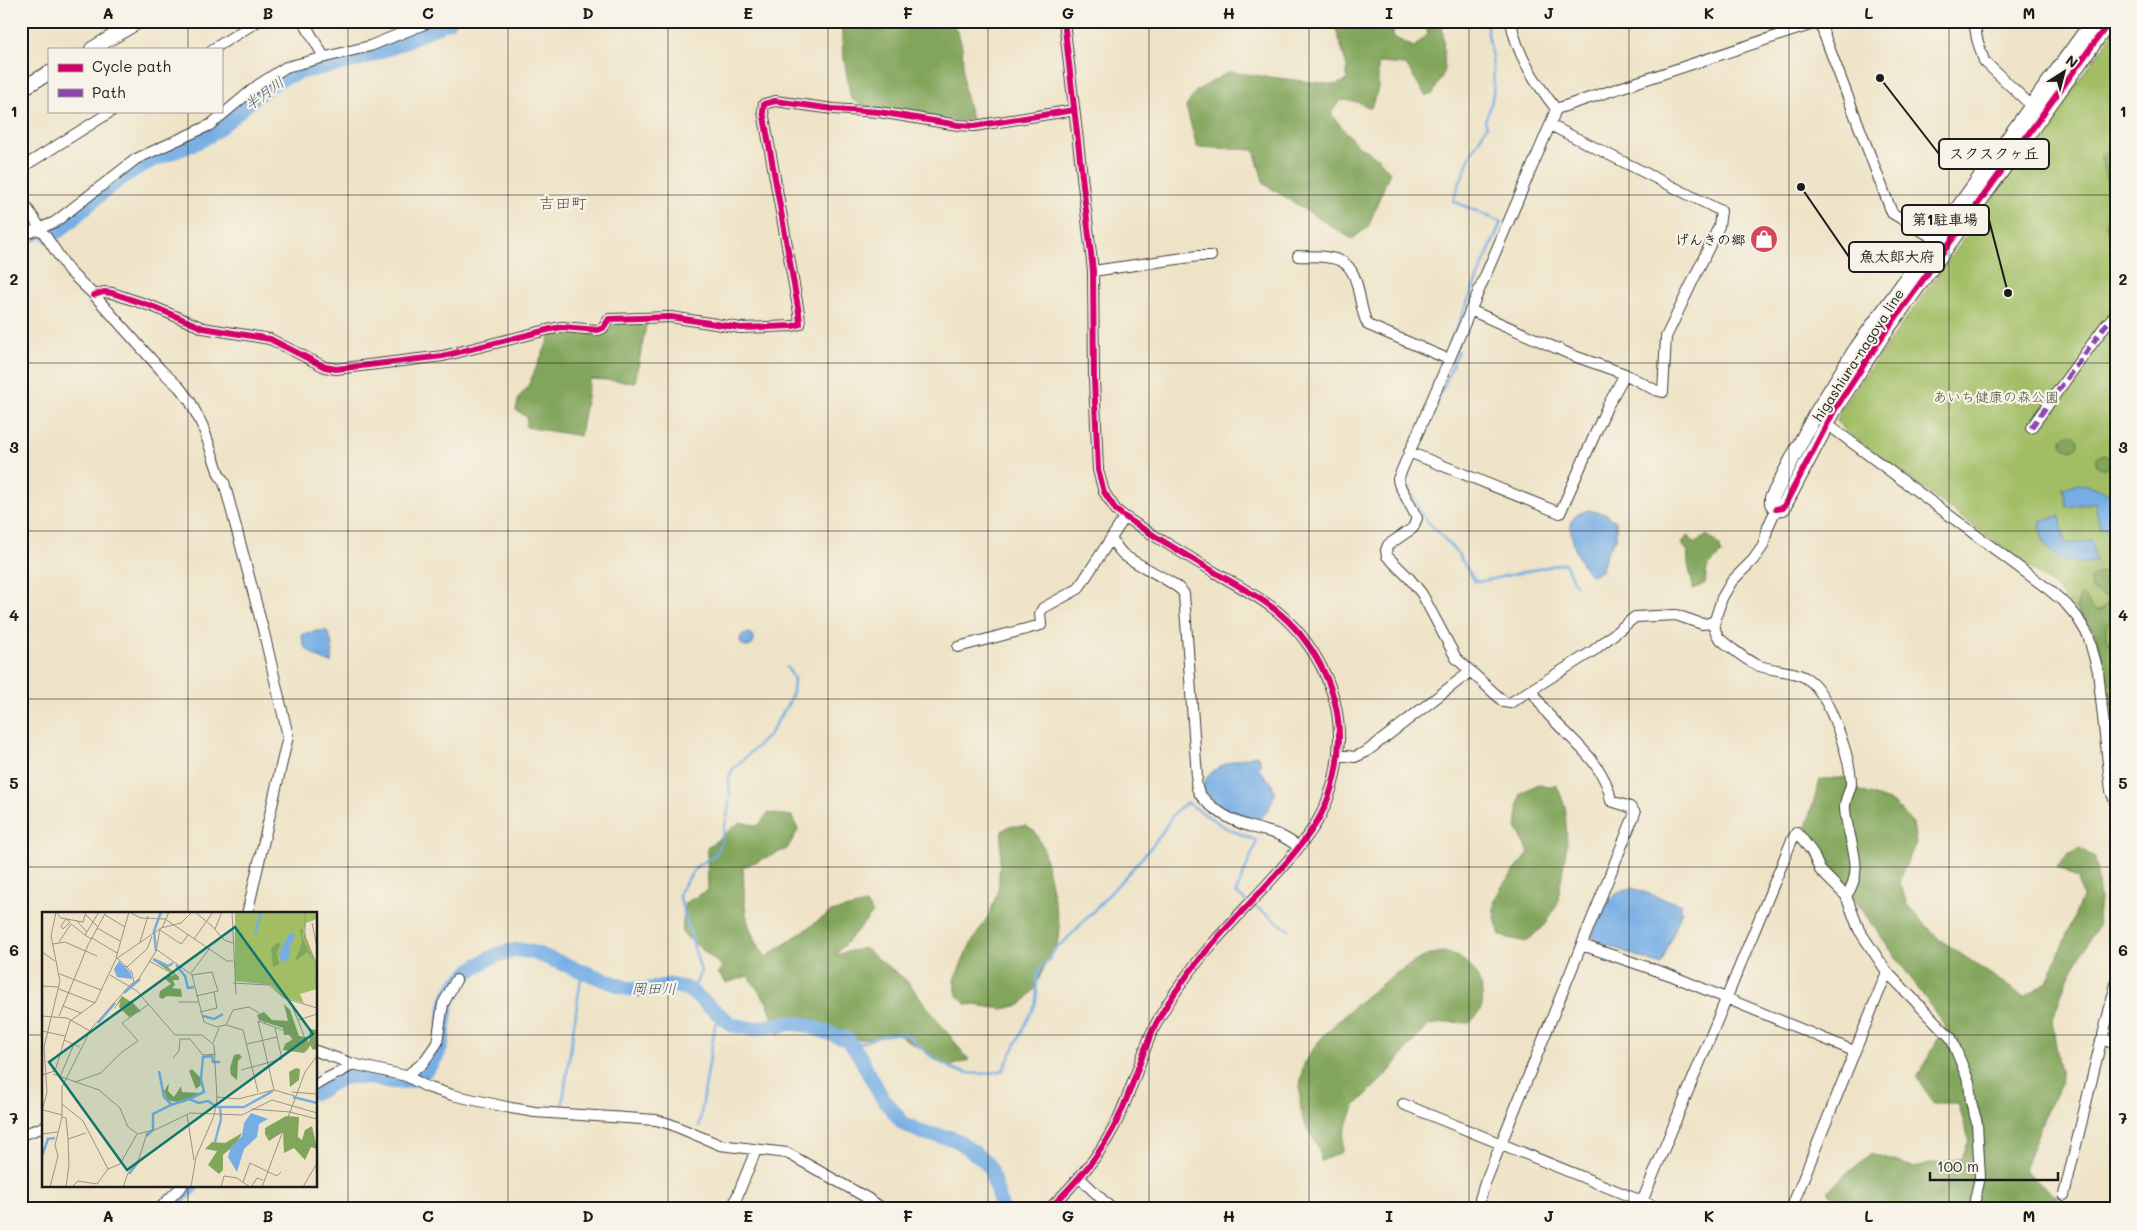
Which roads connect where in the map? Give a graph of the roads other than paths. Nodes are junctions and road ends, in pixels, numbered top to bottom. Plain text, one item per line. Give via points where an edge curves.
1 (139, 21) edge
2 (258, 21) edge
3 (304, 21) edge
4 (432, 21) edge
5 (1064, 21) edge
6 (1511, 21) edge
7 (1974, 21) edge
8 (2092, 21) edge
9 (2110, 21) edge
10 (1819, 22) edge
11 (94, 48) edge
12 (216, 48) edge
13 (324, 57) junction
14 (48, 74) edge
15 (21, 89) edge
16 (2031, 106) junction
17 (1556, 109) junction
18 (1074, 110) junction
19 (110, 112) edge
20 (2042, 115) junction
21 (1550, 125) junction
22 (21, 168) edge
23 (21, 199) edge
24 (43, 234) junction
25 (21, 236) edge
26 (1935, 240) junction
27 (1212, 256) dead end
28 (1298, 256) dead end
29 (1093, 271) junction
30 (94, 295) junction
31 (1470, 310) junction
32 (2116, 314) edge
33 (1448, 360) junction
34 (1625, 374) junction
35 (1815, 415) junction
36 (1827, 424) junction
37 (2031, 428) dead end
38 (1409, 452) junction
39 (1776, 509) junction
40 (1125, 517) junction
41 (1112, 540) junction
42 (1714, 620) junction
43 (958, 647) dead end
44 (1471, 671) junction
45 (1531, 690) junction
46 (1338, 755) junction
47 (2116, 804) edge
48 (1299, 847) junction
49 (1846, 896) junction
50 (247, 912) edge
51 (1582, 944) junction
52 (1887, 972) junction
53 (456, 980) dead end
54 (2116, 984) edge
55 (1727, 999) junction
56 (2104, 1039) junction
57 (2116, 1044) edge
58 (1854, 1051) junction
59 (318, 1052) edge
60 (353, 1064) junction
61 (411, 1078) junction
62 (318, 1083) edge
63 (1403, 1104) dead end
64 (42, 1128) edge
65 (21, 1135) edge
66 (1501, 1145) junction
67 (756, 1150) junction
68 (1080, 1178) junction
69 (180, 1188) edge
70 (2064, 1195) dead end
71 (1641, 1205) edge
72 (158, 1209) edge
73 (732, 1209) edge
74 (883, 1209) edge
75 (1049, 1209) edge
76 (1112, 1209) edge
77 (1481, 1209) edge
78 (1661, 1209) edge
79 (1791, 1209) edge
80 (1972, 1209) edge

1 - 11 main road
2 - 12 street
3 - 13 street
4 - 13 street via 370,46
5 - 18 street
6 - 17 street via 1521,55
7 - 16 street via 1984,61
8 - 16 main road, higashiura-nagoya line
9 - 20 main road, higashiura-nagoya line
10 - 17 street
10 - 26 street via 1892,213
13 - 24 street via 286,67 210,124 136,159
14 - 15 main road
16 - 20 street
16 - 26 main road, higashiura-nagoya line
17 - 21 street
18 - 29 street
18 - 30 street via 974,126 775,101 764,104 773,175 799,313 800,324 793,326 742,328 671,317 609,319 598,330 551,329 442,356 336,369 324,367 270,339 203,328 112,293
19 - 22 street
20 - 36 main road, higashiura-nagoya line via 1883,335
21 - 31 street
21 - 34 street via 1721,211 1719,226 1666,337 1663,392
23 - 24 street
24 - 25 street
24 - 30 street via 69,272
26 - 35 main road, higashiura-nagoya line via 1856,349
27 - 29 street
28 - 33 street via 1342,261 1353,273 1361,312 1368,325
29 - 40 street via 1098,470 1104,492
30 - 50 street via 179,387 198,417 224,482 284,714 287,744
31 - 33 street
31 - 34 street via 1574,356
32 - 37 street
33 - 38 street
34 - 38 street via 1560,513
35 - 36 street
35 - 39 main road, higashiura-nagoya line via 1772,498
36 - 39 main road, higashiura-nagoya line via 1783,508
36 - 47 street via 2048,589 2077,617 2088,635 2098,671 2111,792
38 - 44 street via 1398,479 1417,518 1416,523 1386,550 1422,594 1456,658
39 - 42 street via 1763,546 1732,581
40 - 41 street
40 - 46 street via 1261,600 1299,633 1323,671 1335,704
41 - 43 street via 1078,589 1043,608 1041,625
41 - 48 street via 1123,555 1177,586 1184,594 1197,791 1203,799 1236,821 1280,835
42 - 45 street via 1702,624 1676,616 1635,617 1593,651
42 - 49 street via 1714,630 1719,639 1755,665 1809,679 1835,720 1851,786 1845,808 1855,861 1855,881
44 - 45 street via 1504,702 1510,703
44 - 46 street via 1366,752 1355,757
45 - 51 street via 1548,714 1591,760 1611,801 1635,811
46 - 48 street via 1325,807
48 - 68 street via 1181,984 1152,1032 1114,1128
49 - 52 street via 1860,930
49 - 55 street via 1820,870 1797,832
51 - 55 street
51 - 66 street
52 - 58 street
52 - 80 street via 1951,1038 1967,1076 1977,1123 1980,1177
53 - 61 street via 443,1004 436,1043
54 - 56 street
55 - 58 street
55 - 71 street
56 - 57 street
56 - 70 street
58 - 79 street
59 - 60 street
60 - 61 street
60 - 62 street
61 - 67 street via 452,1095 511,1108 656,1120 720,1145
63 - 66 street
64 - 65 street
66 - 71 street
66 - 77 street via 1482,1190
67 - 73 street
67 - 74 street via 787,1153
68 - 75 street
68 - 76 street
69 - 72 street
71 - 78 street

